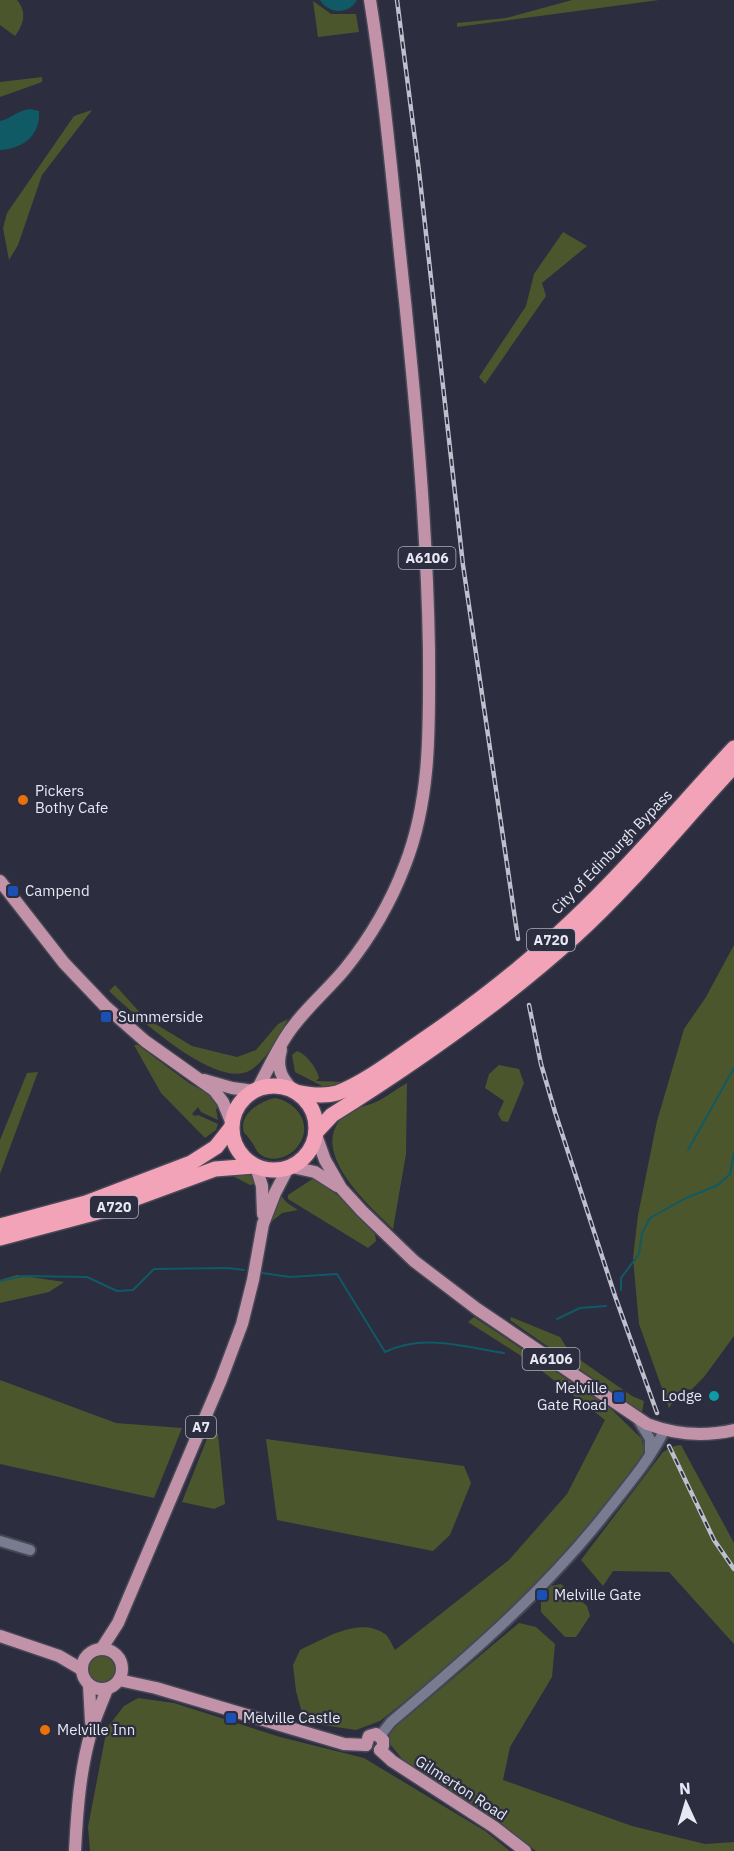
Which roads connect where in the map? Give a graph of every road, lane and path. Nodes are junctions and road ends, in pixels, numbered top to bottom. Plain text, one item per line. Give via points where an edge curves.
1 (370, 0) edge
2 (734, 748) edge
3 (734, 766) edge
4 (0, 881) edge
5 (282, 1043) junction
6 (197, 1078) junction
7 (256, 1089) junction
8 (295, 1091) junction
9 (231, 1126) junction
10 (316, 1134) junction
11 (255, 1166) junction
12 (290, 1167) junction
13 (341, 1188) junction
14 (263, 1224) junction
15 (0, 1226) edge
16 (0, 1238) edge
17 (638, 1419) junction
18 (734, 1430) edge
19 (664, 1431) junction
20 (648, 1459) junction
21 (0, 1541) edge
22 (30, 1550) dead end
23 (118, 1623) junction
24 (0, 1636) edge
25 (102, 1648) junction
26 (118, 1656) junction
27 (83, 1663) junction
28 (121, 1674) junction
29 (89, 1685) junction
30 (107, 1689) junction
31 (91, 1729) junction
32 (380, 1736) junction
33 (366, 1744) junction
34 (380, 1750) junction
35 (75, 1851) edge
36 (525, 1851) edge

1 - 5 main road, A6106 via 421,453 426,537 427,760 420,813 395,888 356,954
2 - 8 highway, City of Edinburgh Bypass / A720 via 571,923 459,1015 335,1094
3 - 10 highway, City of Edinburgh Bypass / A720 via 575,936 469,1023 332,1115
4 - 6 main road via 58,955 105,1006
5 - 7 main road, A6106
5 - 8 main road via 279,1069
6 - 7 main road via 232,1088
6 - 9 main road via 214,1090 228,1112
7 - 8 highway via 275,1086
7 - 9 highway via 237,1107
8 - 10 highway via 314,1113
9 - 11 highway via 237,1150
9 - 15 highway, A720 via 216,1147 191,1163 96,1200
10 - 12 highway via 307,1156
10 - 13 main road, A6106
11 - 12 highway via 274,1171
11 - 14 main road, A7 via 262,1186
11 - 16 highway, A720 via 215,1169 98,1212
12 - 13 main road, A6106 via 315,1172
12 - 14 main road, A7
13 - 17 main road, A6106 via 389,1238 463,1299
14 - 23 main road, A7 via 242,1324
17 - 19 main road, A6106
17 - 20 street via 650,1439
18 - 19 main road, A6106 via 696,1435
19 - 20 street
20 - 32 street via 589,1536 536,1593
21 - 22 street
23 - 25 main road, A7
23 - 26 main road, A7
24 - 27 main road
25 - 26 main road
25 - 27 main road via 92,1651
26 - 28 main road
27 - 29 main road via 83,1678
28 - 30 main road
28 - 33 main road via 344,1744
29 - 30 main road
29 - 31 main road
30 - 31 main road
31 - 35 main road via 76,1817
32 - 33 main road via 369,1736
32 - 34 main road
33 - 34 main road via 370,1751
34 - 36 main road, Gilmerton Road

